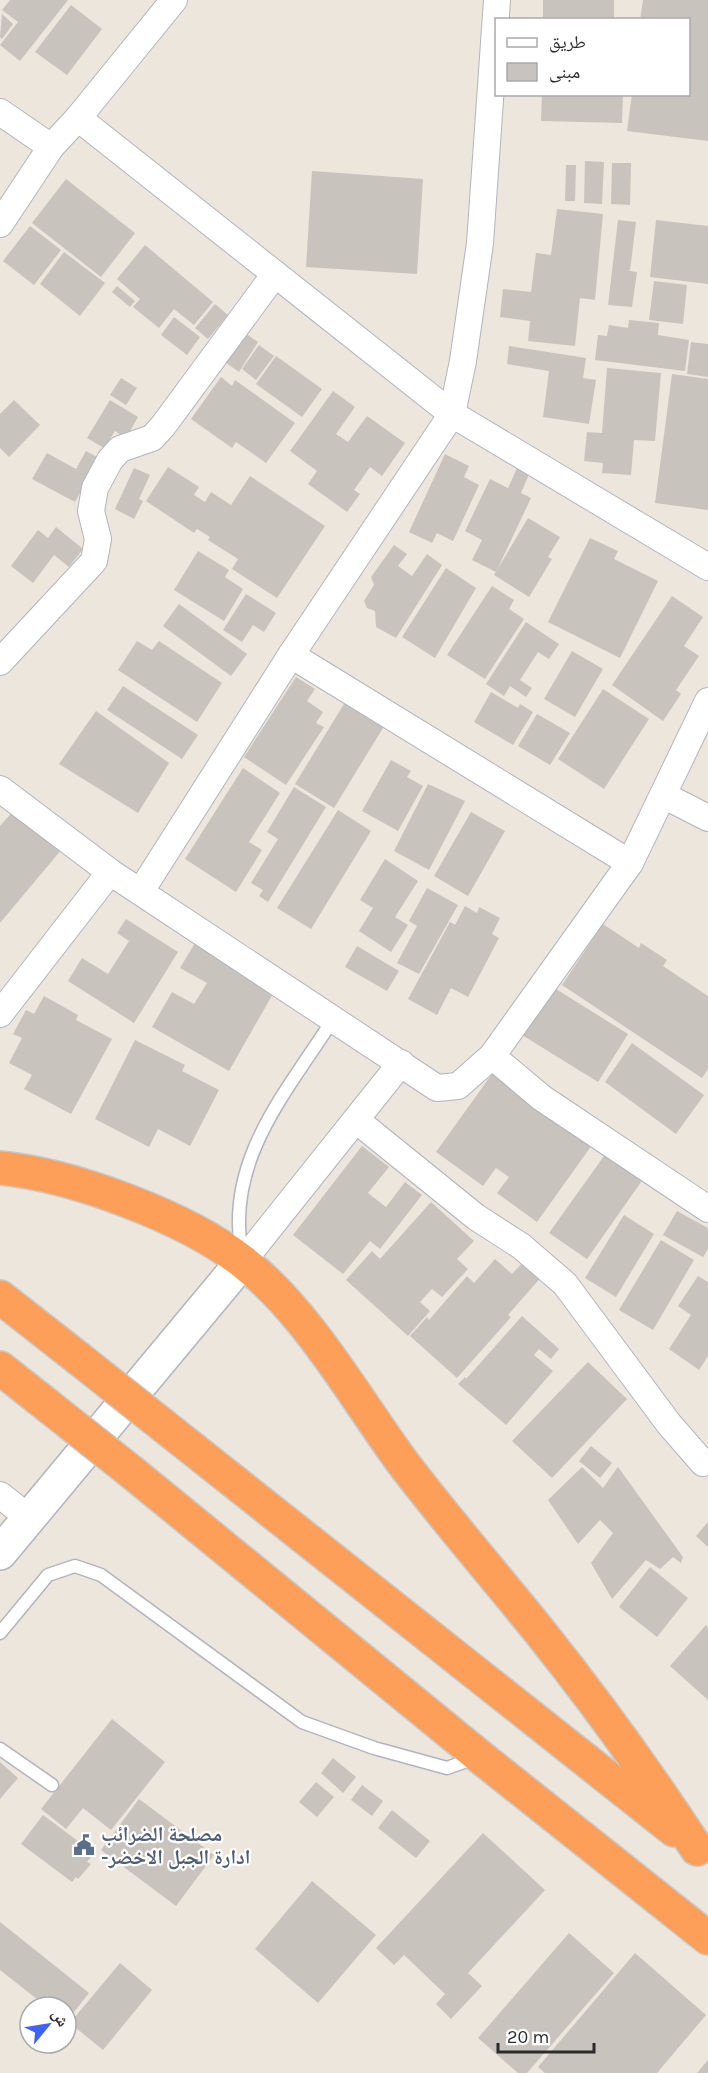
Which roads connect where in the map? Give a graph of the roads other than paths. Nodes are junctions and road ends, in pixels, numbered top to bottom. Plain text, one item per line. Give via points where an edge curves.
1 (174, 0) edge
2 (497, 0) edge
3 (496, 18) edge
4 (495, 29) edge
5 (0, 112) edge
6 (78, 118) junction
7 (51, 147) junction
8 (0, 224) edge
9 (275, 274) junction
10 (452, 414) junction
11 (708, 567) edge
12 (291, 655) junction
13 (0, 662) edge
14 (708, 701) edge
15 (0, 789) edge
16 (663, 795) junction
17 (708, 818) edge
18 (630, 863) junction
19 (110, 872) junction
20 (141, 891) junction
21 (0, 1014) edge
22 (334, 1018) junction
23 (492, 1056) junction
24 (400, 1063) junction
25 (356, 1120) junction
26 (0, 1168) edge
27 (708, 1209) edge
28 (243, 1261) junction
29 (0, 1297) edge
30 (0, 1368) edge
31 (703, 1463) dead end
32 (0, 1495) edge
33 (29, 1518) junction
34 (0, 1553) edge
35 (0, 1634) edge
36 (0, 1749) edge
37 (479, 1756) junction
38 (52, 1785) dead end
39 (703, 1853) edge
40 (708, 1938) edge

1 - 6 street
2 - 3 street
4 - 10 street via 480,243
5 - 7 street
6 - 7 street
6 - 9 street
7 - 8 street
9 - 10 street
9 - 13 street via 163,426 152,438 120,449 110,460 95,488 91,511 98,539 94,561
10 - 11 street
10 - 12 street
12 - 18 street
12 - 20 street
14 - 16 street
15 - 19 street
16 - 17 street
16 - 18 street
18 - 23 street
19 - 20 street
19 - 21 street
20 - 22 street
22 - 24 street
22 - 28 lane via 246,1163 237,1222
23 - 24 street via 458,1086 437,1088
23 - 27 street via 542,1098
24 - 25 street
25 - 28 street
25 - 31 street via 565,1284 669,1424
26 - 28 highway via 72,1182 132,1203 189,1229
28 - 33 street
28 - 39 highway via 297,1317 417,1481 593,1700
29 - 39 highway, bridge
30 - 37 highway, bridge
32 - 33 street
33 - 34 street
35 - 37 lane via 48,1575 75,1566 100,1575 302,1722 374,1748 447,1768
36 - 38 lane
37 - 40 highway

